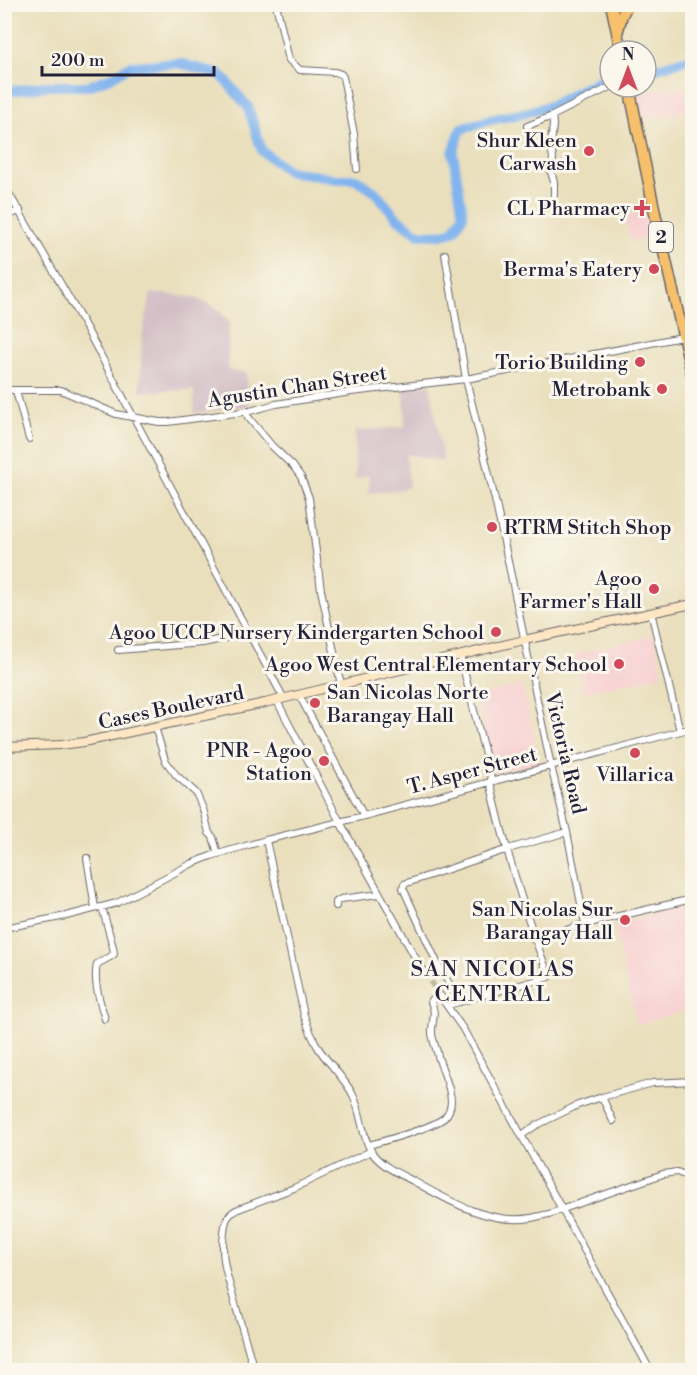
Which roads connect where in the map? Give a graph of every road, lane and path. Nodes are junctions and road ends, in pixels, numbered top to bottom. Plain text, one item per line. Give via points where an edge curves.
1 (276, 4) edge
2 (611, 4) edge
3 (628, 4) edge
4 (618, 36) junction
5 (619, 39) edge
6 (598, 93) edge
7 (632, 99) edge
8 (552, 116) junction
9 (527, 126) dead end
10 (357, 169) dead end
11 (4, 185) edge
12 (554, 195) dead end
13 (20, 210) junction
14 (4, 215) edge
15 (446, 254) dead end
16 (688, 336) edge
17 (693, 374) edge
18 (466, 379) junction
19 (4, 390) edge
20 (16, 391) junction
21 (246, 411) junction
22 (134, 417) junction
23 (29, 439) dead end
24 (693, 604) edge
25 (651, 612) junction
26 (249, 633) junction
27 (524, 640) junction
28 (118, 650) dead end
29 (460, 655) junction
30 (341, 685) junction
31 (299, 695) junction
32 (281, 700) junction
33 (155, 727) junction
34 (693, 728) edge
35 (680, 731) junction
36 (4, 747) edge
37 (551, 766) junction
38 (491, 782) junction
39 (364, 816) junction
40 (340, 822) junction
41 (567, 832) junction
42 (266, 840) junction
43 (508, 849) junction
44 (218, 854) junction
45 (87, 858) dead end
46 (380, 894) junction
47 (693, 899) edge
48 (336, 906) dead end
49 (98, 908) junction
50 (585, 924) junction
51 (4, 928) edge
52 (534, 940) junction
53 (426, 974) tunnel mouth
54 (460, 1002) junction
55 (447, 1005) junction
56 (105, 1019) dead end
57 (693, 1081) edge
58 (602, 1097) junction
59 (613, 1121) dead end
60 (522, 1135) junction
61 (370, 1148) junction
62 (693, 1178) edge
63 (562, 1208) junction
64 (254, 1371) edge
65 (650, 1371) edge

1 - 10 street via 289,60 300,70 335,72 343,77
2 - 4 highway
3 - 4 highway
4 - 5 highway
6 - 8 street
7 - 16 highway, 2
8 - 9 street
8 - 12 street
11 - 13 street
13 - 14 street
13 - 22 street
15 - 18 street, Victoria Road
16 - 17 highway, 2
16 - 18 street, Agustin Chan Street
18 - 21 street, Agustin Chan Street via 351,392
18 - 27 street, Victoria Road
19 - 20 street, Agustin Chan Street
20 - 22 street, Agustin Chan Street via 62,390 116,414
20 - 23 street
21 - 22 street, Agustin Chan Street via 168,422
21 - 30 street via 266,440 301,477 309,498 321,590
22 - 26 street
24 - 25 street, Cases Boulevard
25 - 27 street, Cases Boulevard
25 - 35 street
26 - 28 street via 203,643
26 - 32 street
27 - 29 street, Cases Boulevard
27 - 37 street, Victoria Road
29 - 30 street, Cases Boulevard
29 - 38 street
30 - 31 street, Cases Boulevard
31 - 32 street, Cases Boulevard
31 - 39 street
32 - 33 street, Cases Boulevard
32 - 40 street
33 - 36 street, Cases Boulevard via 75,744
33 - 44 street via 165,760 195,793
34 - 35 street, T. Asper Street
35 - 37 street, T. Asper Street
37 - 38 street, T. Asper Street
37 - 41 street, Victoria Road
38 - 39 street, T. Asper Street
38 - 43 street
39 - 40 street, T. Asper Street
40 - 42 street, T. Asper Street
40 - 46 street
41 - 43 street
41 - 50 street, Victoria Road
42 - 44 street, T. Asper Street
42 - 61 street via 304,1016 320,1050 352,1092
43 - 52 street
43 - 54 street via 404,884 438,965
44 - 49 street, T. Asper Street via 117,903
45 - 49 street
46 - 48 street via 341,900
46 - 53 street
47 - 50 street
49 - 51 street, T. Asper Street
49 - 56 street via 114,954 97,964 96,970
50 - 52 street
52 - 54 street via 549,977
54 - 55 street
55 - 60 street
55 - 61 street via 440,994 432,1000 435,1011 431,1031 445,1073 451,1100 449,1110 434,1123
57 - 58 street via 653,1083
58 - 59 street
58 - 60 street via 578,1105
60 - 63 street
61 - 63 street via 392,1169 469,1210 519,1219
61 - 64 street via 227,1217 223,1260
62 - 63 street via 663,1174
63 - 65 street

